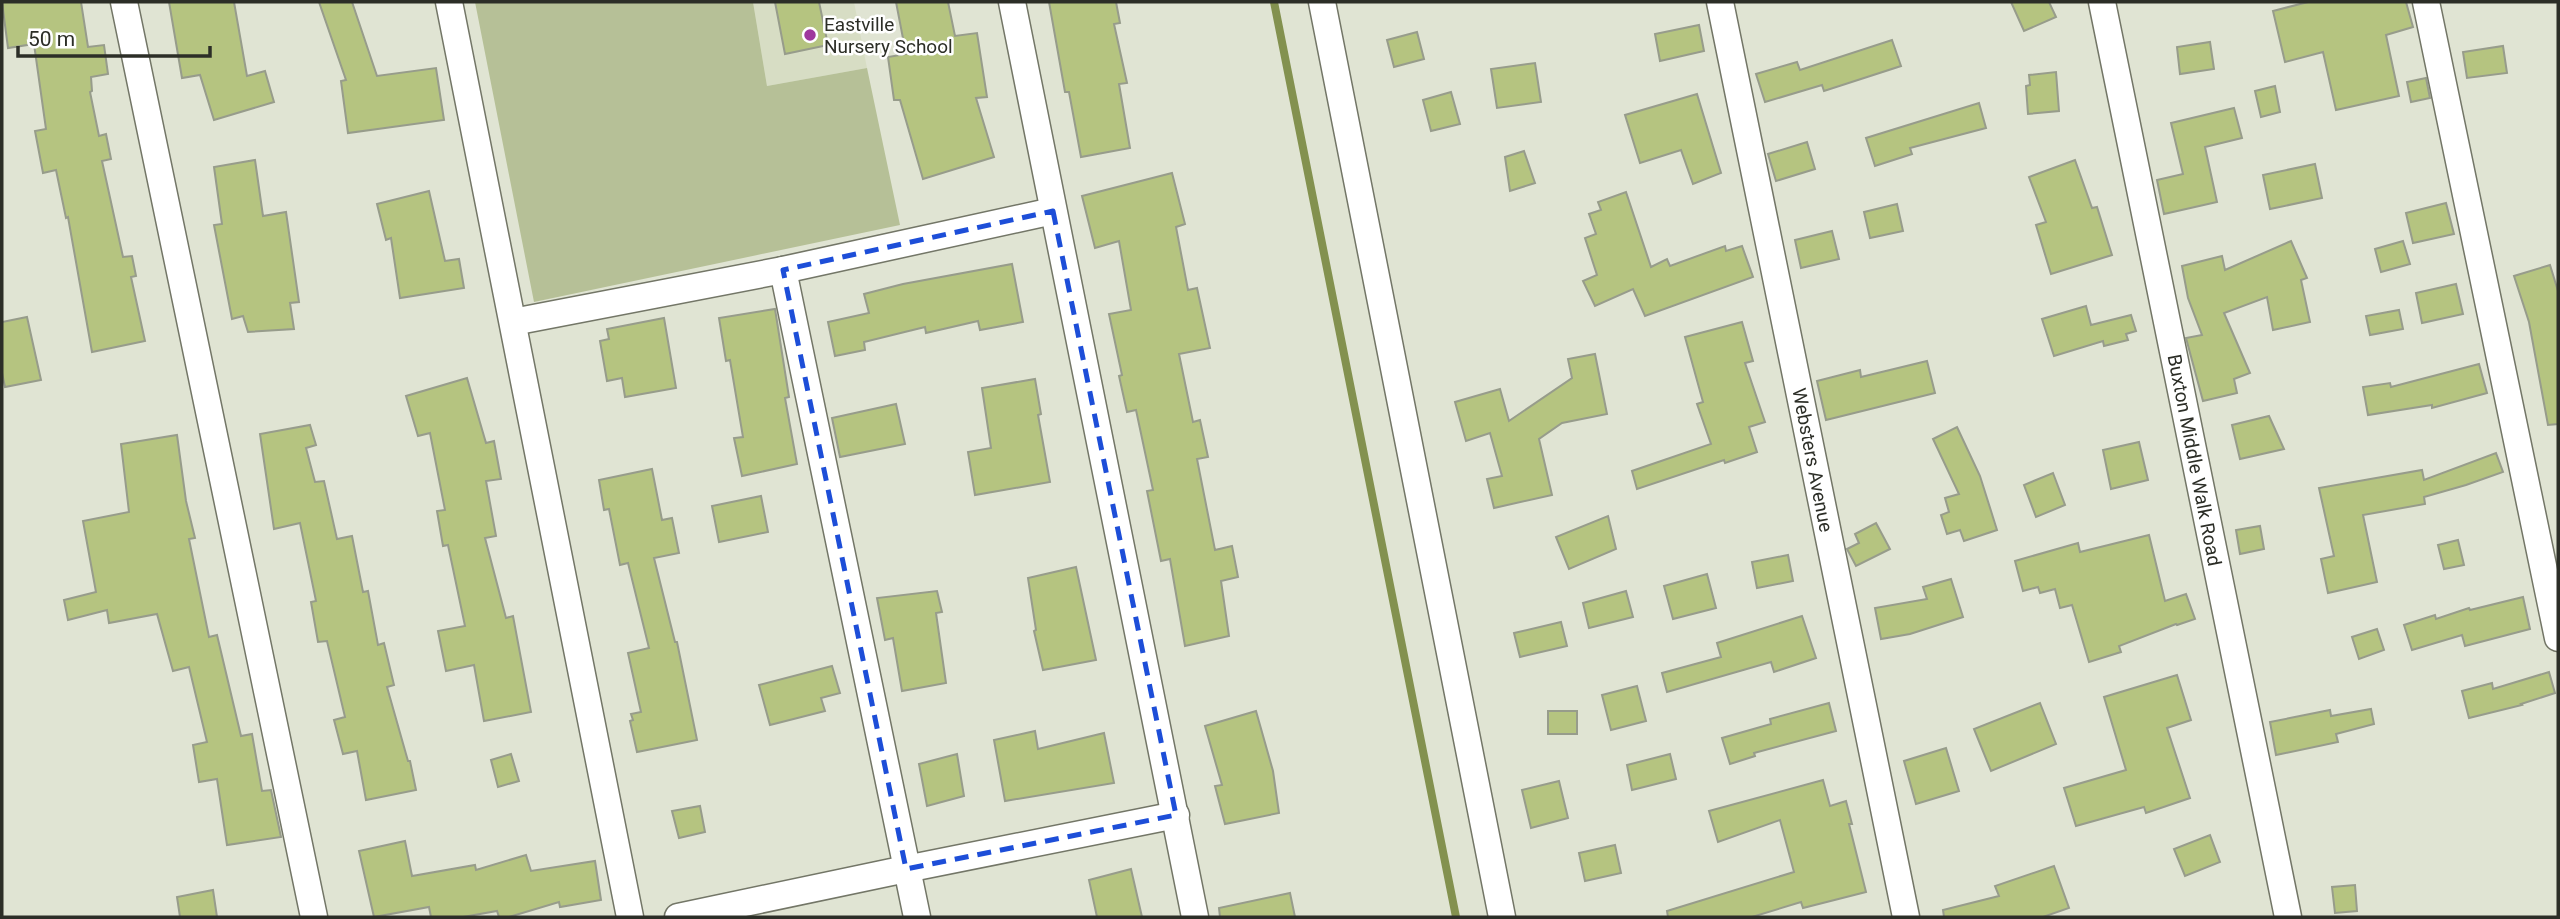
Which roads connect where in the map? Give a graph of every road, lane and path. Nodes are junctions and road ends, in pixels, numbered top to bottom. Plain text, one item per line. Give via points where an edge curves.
1 (124, 2) edge
2 (449, 2) edge
3 (1012, 2) edge
4 (1322, 2) edge
5 (1720, 2) edge
6 (2102, 2) edge
7 (2426, 2) edge
8 (1053, 211) junction
9 (783, 270) junction
10 (513, 322) junction
11 (2558, 638) edge
12 (1176, 815) junction
13 (906, 869) junction
14 (314, 917) edge
15 (630, 917) edge
16 (678, 917) edge
17 (917, 917) edge
18 (1195, 917) edge
19 (1502, 917) edge
20 (1906, 917) edge
21 (2288, 917) edge

1 - 14 street
2 - 10 street
3 - 8 street
4 - 19 street
5 - 20 street, Websters Avenue
6 - 21 street, Buxton Middle Walk Road
7 - 11 street
8 - 9 street
8 - 12 street
9 - 10 street
9 - 13 street
10 - 15 street
12 - 13 street
12 - 18 street
13 - 16 street
13 - 17 street

